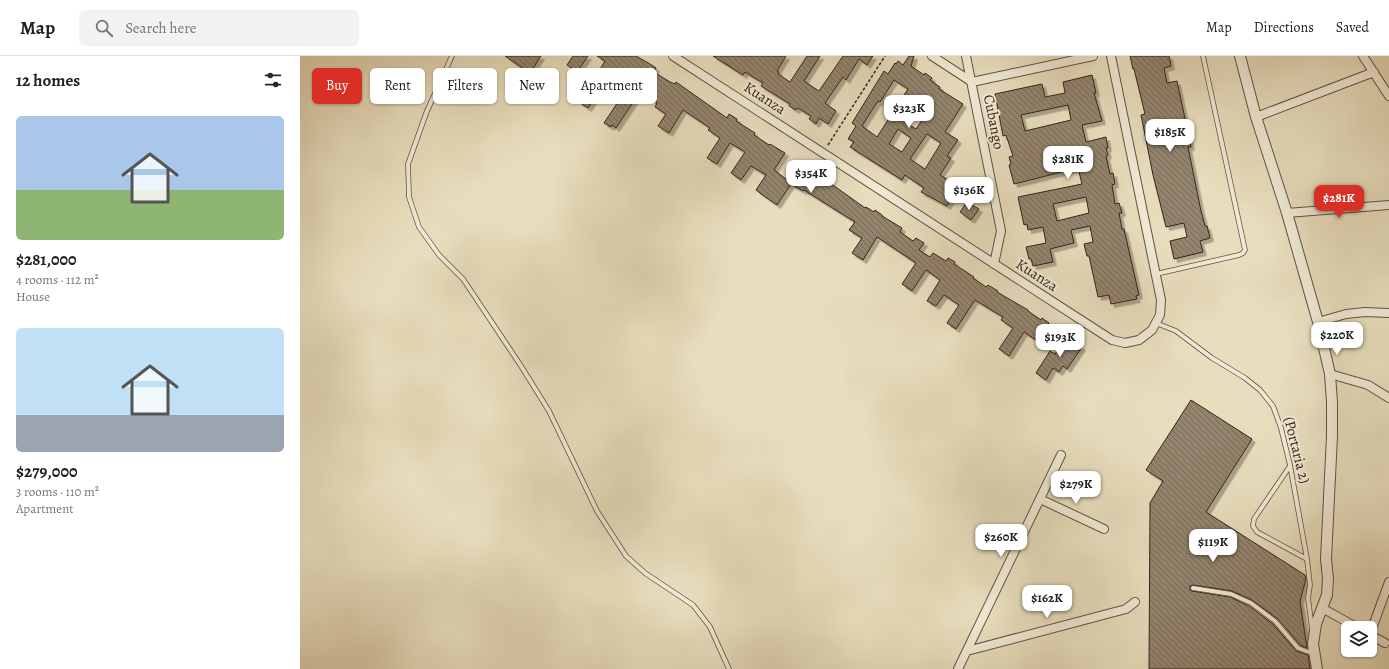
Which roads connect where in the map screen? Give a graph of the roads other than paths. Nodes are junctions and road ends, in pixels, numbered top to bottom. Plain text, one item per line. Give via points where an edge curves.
1 (452, 56) edge
2 (673, 56) edge
3 (932, 56) edge
4 (966, 56) edge
5 (1093, 56) edge
6 (1111, 56) edge
7 (1204, 56) edge
8 (1241, 56) edge
9 (1363, 56) edge
10 (1374, 72) junction
11 (972, 82) junction
12 (1389, 96) edge
13 (1256, 118) junction
14 (1389, 205) edge
15 (1287, 213) junction
16 (994, 264) junction
17 (1156, 274) junction
18 (1389, 313) edge
19 (1318, 322) junction
20 (1156, 323) junction
21 (1330, 374) junction
22 (1389, 398) edge
23 (1061, 456) dead end
24 (1290, 465) junction
25 (1040, 499) junction
26 (1104, 529) dead end
27 (1307, 560) junction
28 (1389, 582) edge
29 (1193, 588) dead end
30 (1135, 602) dead end
31 (1322, 608) junction
32 (1345, 621) edge
33 (1375, 621) edge
34 (1377, 639) edge
35 (1314, 644) junction
36 (1385, 644) dead end
37 (967, 650) junction
38 (1314, 654) junction
39 (729, 669) edge
40 (958, 669) edge
41 (1317, 669) edge

1 - 39 lane via 426,111 408,164 409,197 419,227 439,255 463,279 521,366 549,411 597,511 626,556 645,573 693,605 710,627
2 - 16 street, Kuanza
3 - 11 street
4 - 11 street, Cubango
5 - 11 street
6 - 17 street, Kuanza
7 - 17 lane via 1245,250 1238,255
8 - 13 street
9 - 10 street
10 - 12 street
10 - 13 street
11 - 16 street, Cubango via 1001,230
13 - 15 street
14 - 15 street
15 - 19 street
16 - 20 street, Kuanza via 1112,340 1125,343 1139,340 1152,330
17 - 20 street, Kuanza via 1161,300 1160,315
18 - 19 street via 1365,312
19 - 21 street
20 - 24 lane, (Portaria 2) via 1176,331 1198,349 1260,390 1273,406
21 - 22 street via 1368,385
21 - 31 street via 1332,429 1326,559 1328,578 1327,595
23 - 25 street
24 - 27 lane, (Portaria 2)
24 - 27 lane via 1254,519 1253,526 1257,532
25 - 26 street
25 - 37 street
27 - 35 lane, (Portaria 2) via 1310,585 1308,598
28 - 33 street
29 - 38 lane via 1231,594 1251,603 1275,621 1298,648
30 - 37 street via 1126,609
31 - 32 street
31 - 35 street via 1316,624
34 - 36 street
35 - 38 street
37 - 40 street
38 - 41 street

